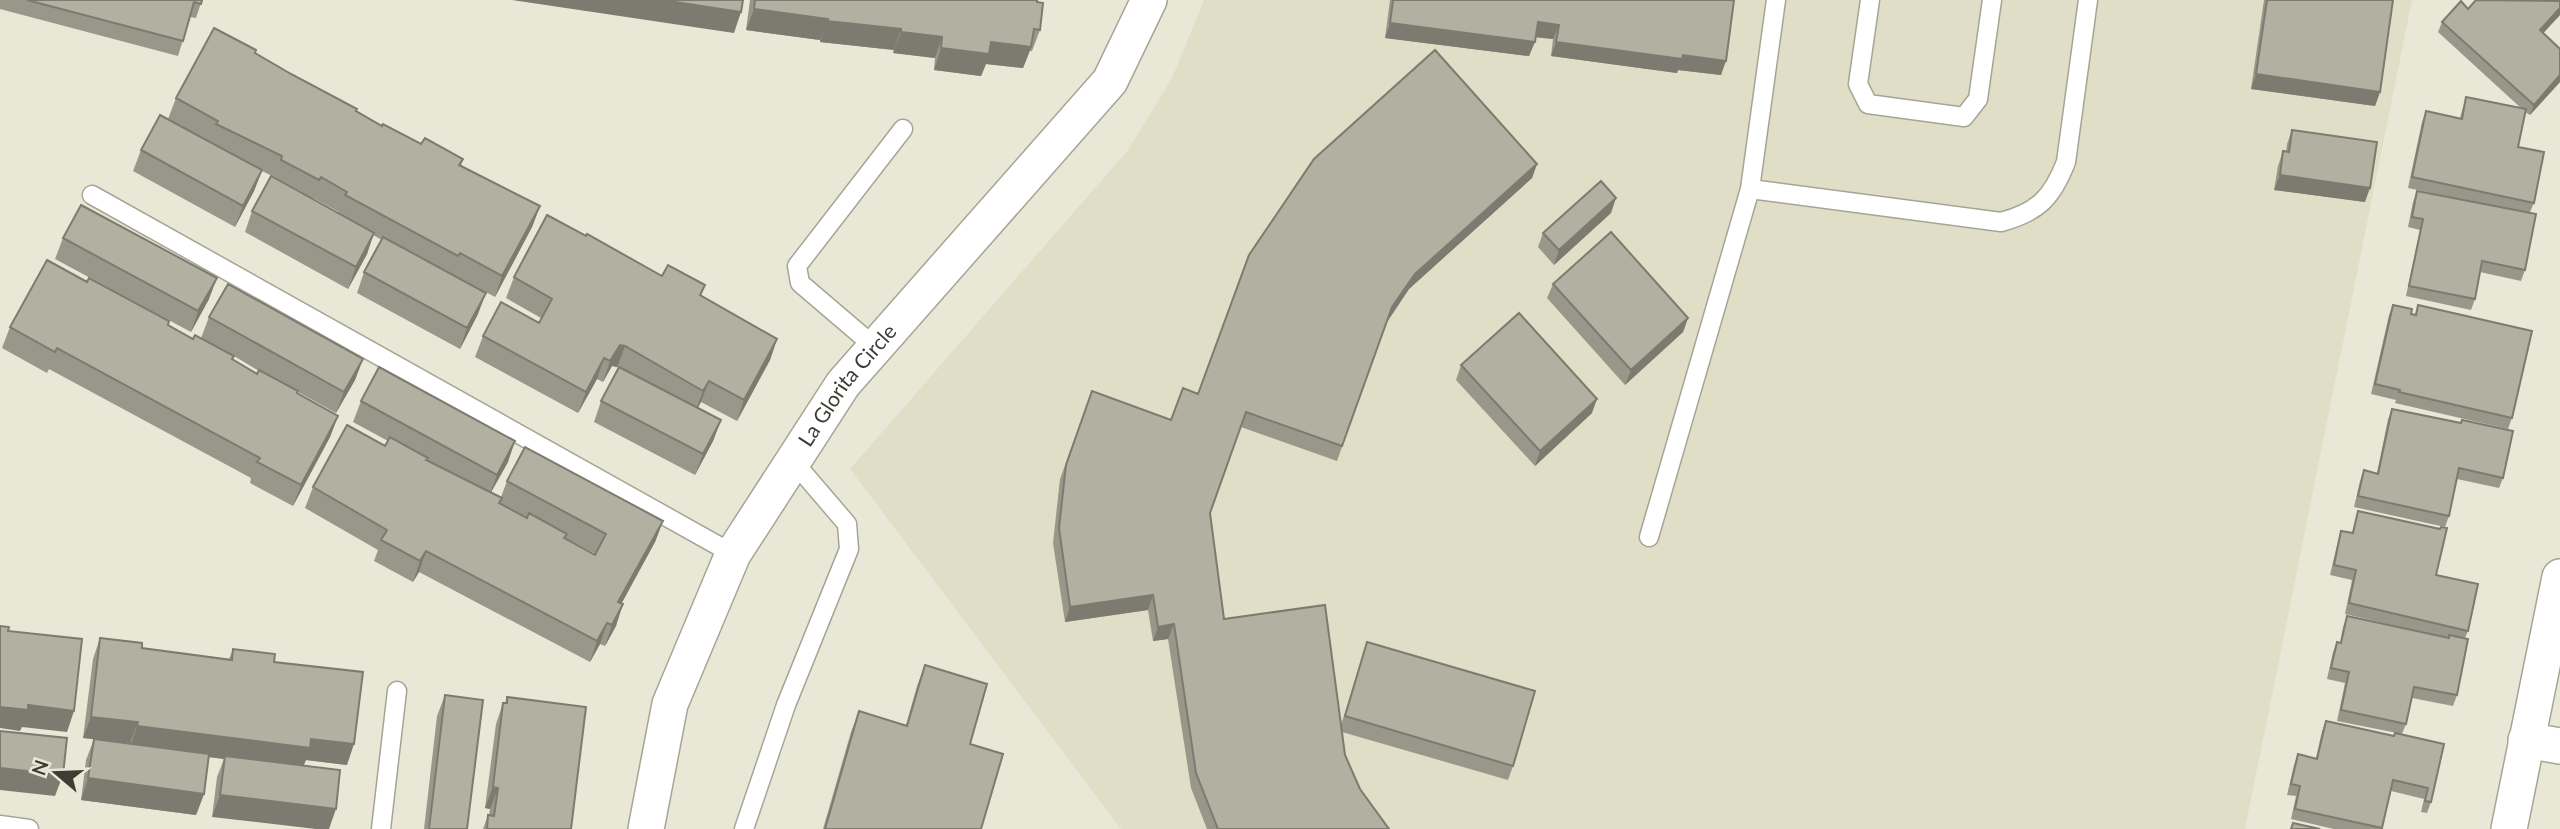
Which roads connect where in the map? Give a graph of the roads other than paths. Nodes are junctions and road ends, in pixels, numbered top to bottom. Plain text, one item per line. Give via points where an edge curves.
1 (1149, 0) edge
2 (1776, 0) edge
3 (1871, 0) edge
4 (1992, 0) edge
5 (2088, 0) edge
6 (903, 129) dead end
7 (1750, 188) junction
8 (92, 195) dead end
9 (874, 347) junction
10 (793, 461) junction
11 (1649, 537) dead end
12 (733, 554) junction
13 (2560, 577) edge
14 (397, 691) dead end
15 (2543, 743) edge
16 (0, 825) edge
17 (29, 829) edge
18 (381, 829) edge
19 (646, 829) edge
20 (744, 829) edge
21 (2509, 829) edge

1 - 9 street, La Glorita Circle via 1110,81
2 - 7 lane
3 - 4 lane via 1858,84 1868,104 1964,117 1978,99
5 - 7 lane via 2066,162 2043,202 2023,216 2001,222
6 - 9 lane via 797,266 800,283
7 - 11 lane
8 - 12 lane
9 - 10 street, La Glorita Circle via 843,384
10 - 12 street, La Glorita Circle
10 - 20 lane via 847,524 849,549 786,705
12 - 19 street, La Glorita Circle via 670,704
13 - 15 street
14 - 18 lane
15 - 21 street
16 - 17 lane

